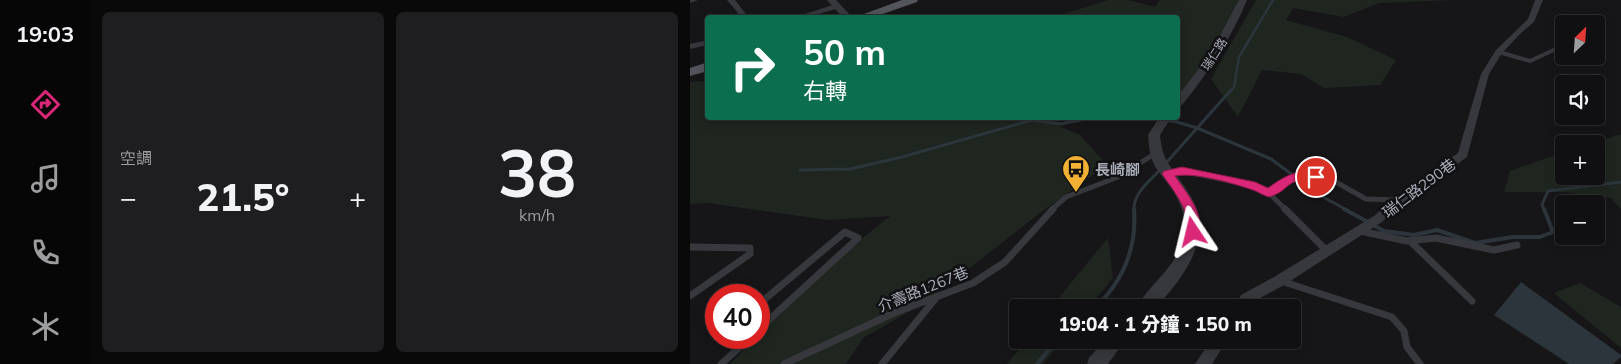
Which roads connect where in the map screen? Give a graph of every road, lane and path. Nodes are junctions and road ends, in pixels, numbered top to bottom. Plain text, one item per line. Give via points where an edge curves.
1 (732, 0) edge
2 (923, 0) edge
3 (1243, 0) edge
4 (1539, 0) edge
5 (908, 2) edge
6 (834, 3) edge
7 (744, 15) edge
8 (803, 15) edge
9 (846, 15) edge
10 (867, 15) edge
11 (876, 15) edge
12 (705, 43) edge
13 (690, 47) edge
14 (1555, 49) edge
15 (1499, 52) junction
16 (705, 67) edge
17 (705, 71) edge
18 (690, 72) edge
19 (690, 76) edge
20 (1180, 101) edge
21 (1163, 120) edge
22 (1156, 152) junction
23 (1168, 174) junction
24 (1269, 193) junction
25 (1400, 200) junction
26 (1368, 225) junction
27 (1410, 240) junction
28 (1517, 245) dead end
29 (690, 247) edge
30 (1326, 250) junction
31 (1279, 281) junction
32 (690, 288) edge
33 (701, 288) junction
34 (770, 295) edge
35 (690, 296) edge
36 (937, 296) junction
37 (1153, 299) edge
38 (1245, 299) edge
39 (1472, 301) dead end
40 (770, 319) edge
41 (738, 349) edge
42 (1108, 349) edge
43 (1214, 349) edge
44 (721, 364) edge
45 (784, 364) edge
46 (882, 364) edge
47 (1096, 364) edge
48 (1203, 364) edge
49 (1420, 364) edge

1 - 7 street
2 - 5 main road
3 - 20 street, 瑞仁路 via 1233,25 1214,56
4 - 15 street, 瑞仁路290巷 via 1531,20
5 - 10 main road
5 - 11 main road
6 - 8 street
6 - 9 street
12 - 13 street
14 - 15 lane via 1530,61
15 - 25 street, 瑞仁路290巷 via 1485,74 1463,155
16 - 18 main road
17 - 19 main road
21 - 22 street via 1154,135
22 - 23 street via 1161,167
22 - 36 lane, 介壽路1267巷 via 1118,177 1066,197 1005,262 973,283
23 - 24 lane via 1182,171 1200,174 1255,186
23 - 37 street via 1187,203 1193,232 1176,270
24 - 25 lane via 1290,178 1304,176 1334,181 1366,199
24 - 30 lane
25 - 26 street, 瑞仁路290巷
26 - 27 lane
26 - 30 street, 瑞仁路290巷
27 - 28 lane via 1436,238 1494,250
27 - 39 lane
29 - 33 lane via 750,248 750,254
30 - 31 street, 瑞仁路290巷
31 - 38 street, 瑞仁路290巷
31 - 49 lane via 1392,317 1404,331 1407,347
32 - 33 lane
33 - 35 lane
34 - 40 lane via 845,232 858,238
36 - 45 lane, 介壽路1267巷
36 - 46 lane
41 - 44 lane
42 - 47 street
43 - 48 street

